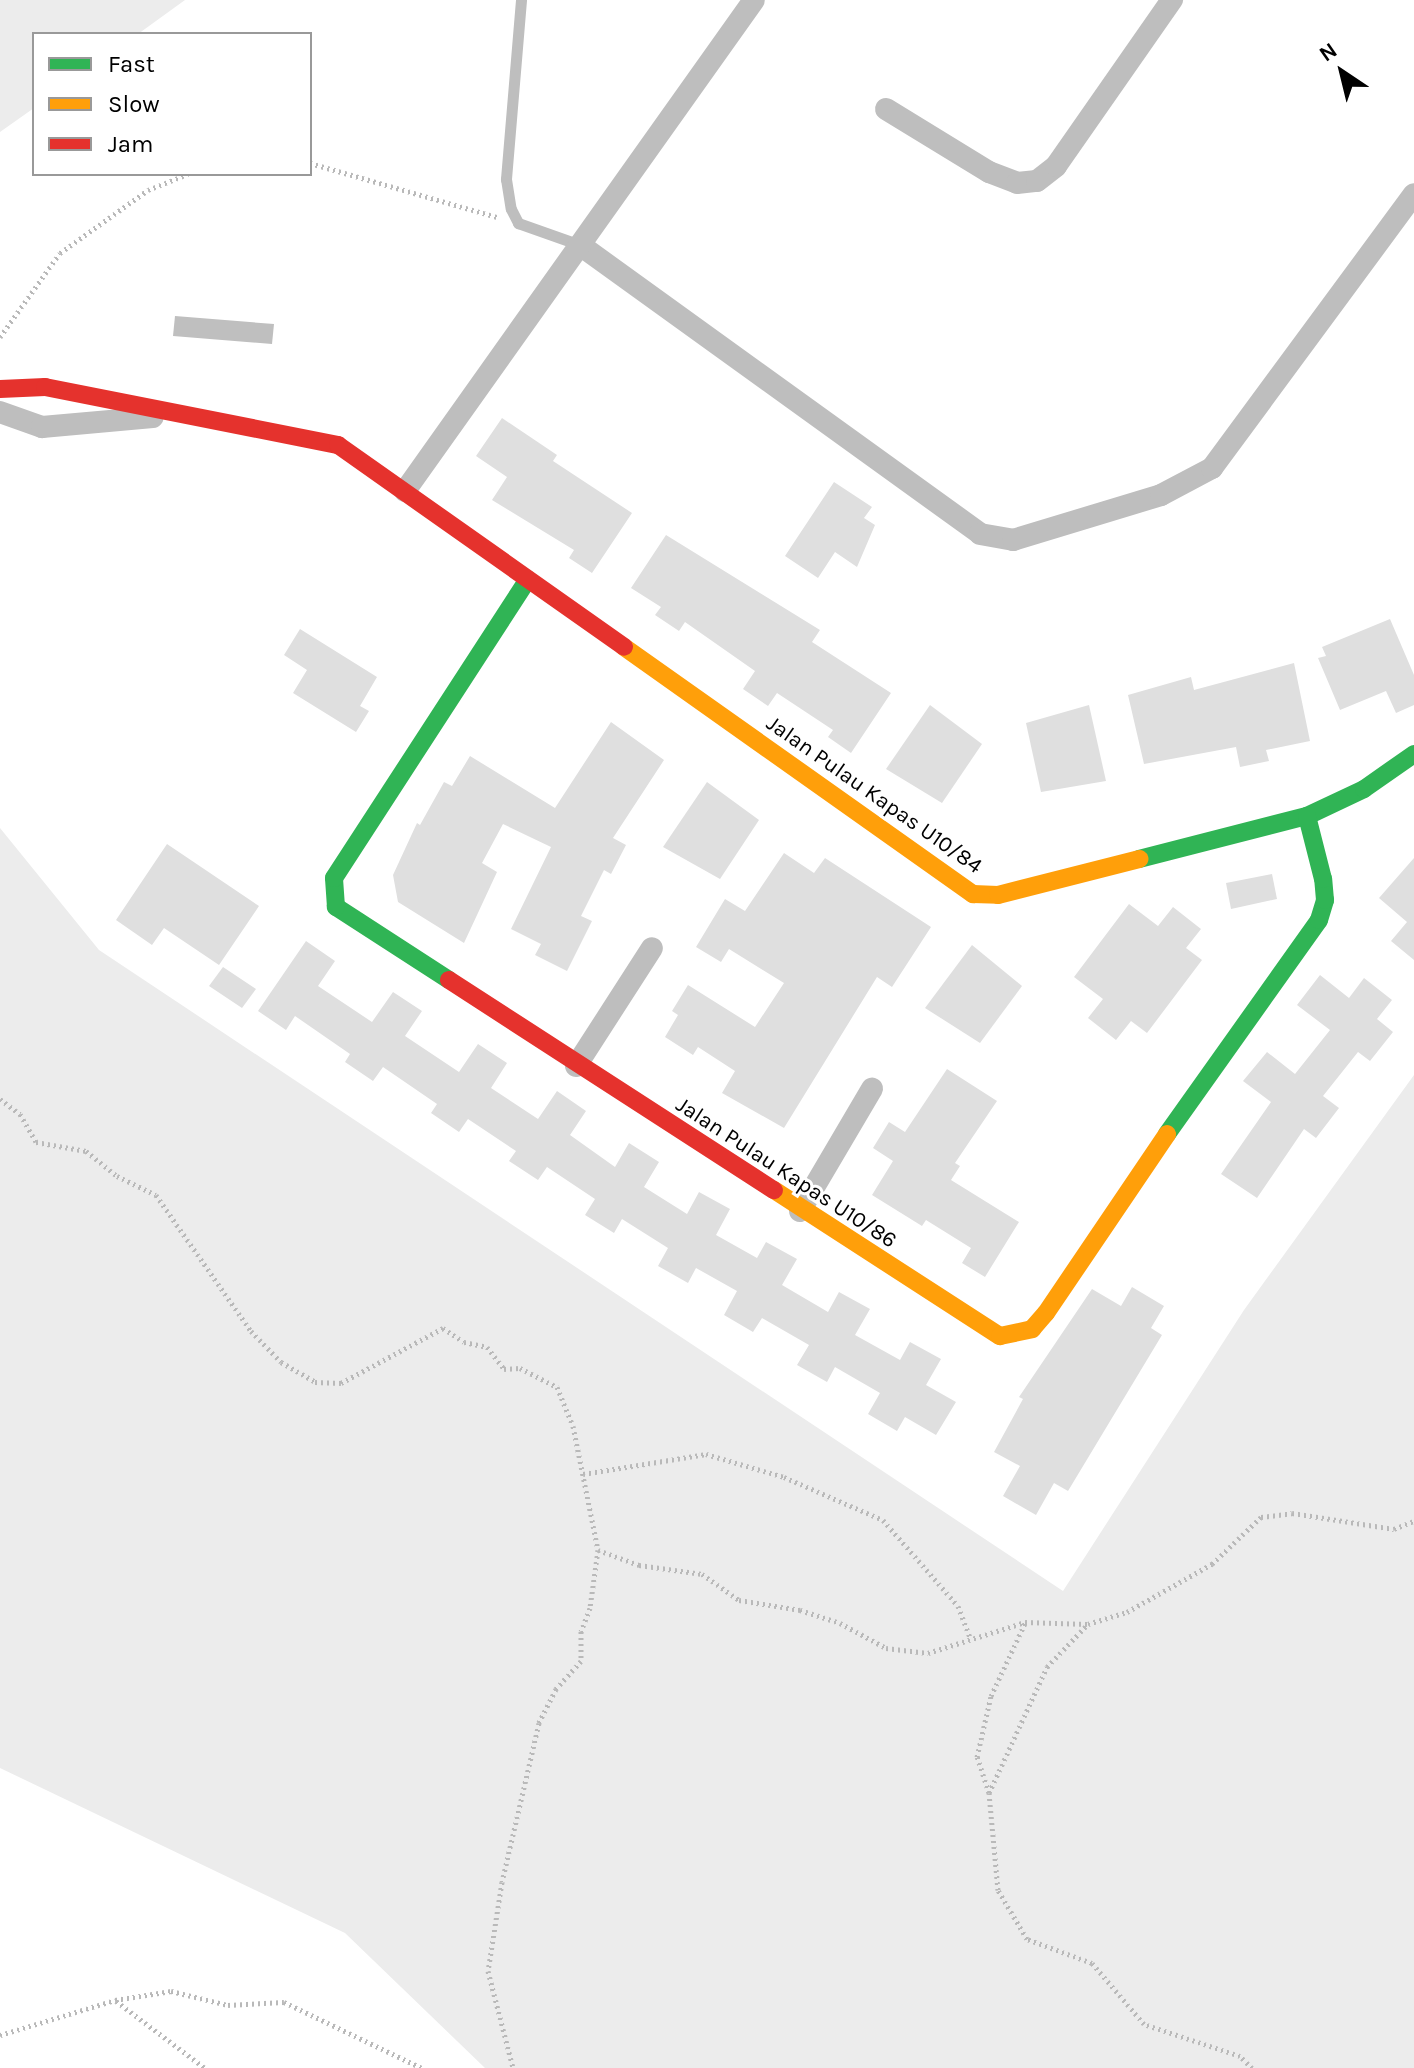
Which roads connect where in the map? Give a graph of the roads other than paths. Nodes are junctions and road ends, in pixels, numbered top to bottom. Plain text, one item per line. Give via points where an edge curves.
1 (521, 0) edge
2 (754, 0) edge
3 (1172, 0) edge
4 (886, 109) dead end
5 (1414, 194) edge
6 (580, 245) junction
7 (0, 389) edge
8 (0, 412) edge
9 (170, 415) junction
10 (405, 491) junction
11 (528, 579) junction
12 (1414, 754) edge
13 (1307, 816) junction
14 (652, 948) dead end
15 (576, 1066) junction
16 (872, 1089) dead end
17 (800, 1211) junction

1 - 6 lane via 506,179 518,223
2 - 6 street
3 - 4 street via 1056,166 1037,181 1017,183 989,172
5 - 6 street via 1212,468 1161,495 995,541
6 - 10 street
7 - 9 street, Jalan Pulau Kapas U10/84 via 45,387
8 - 9 street via 42,427
9 - 10 street, Jalan Pulau Kapas U10/84 via 297,433 338,445
10 - 11 street, Jalan Pulau Kapas U10/84
11 - 13 street, Jalan Pulau Kapas U10/84 via 973,894 998,895
11 - 15 street, Jalan Pulau Kapas U10/86 via 344,860 333,892 336,907 349,920
12 - 13 street, Jalan Pulau Kapas U10/84 via 1364,789
13 - 17 street, Jalan Pulau Kapas U10/86 via 1323,879 1325,900 1319,920 1032,1329 1016,1336 986,1330
14 - 15 street
15 - 17 street, Jalan Pulau Kapas U10/86
16 - 17 street

